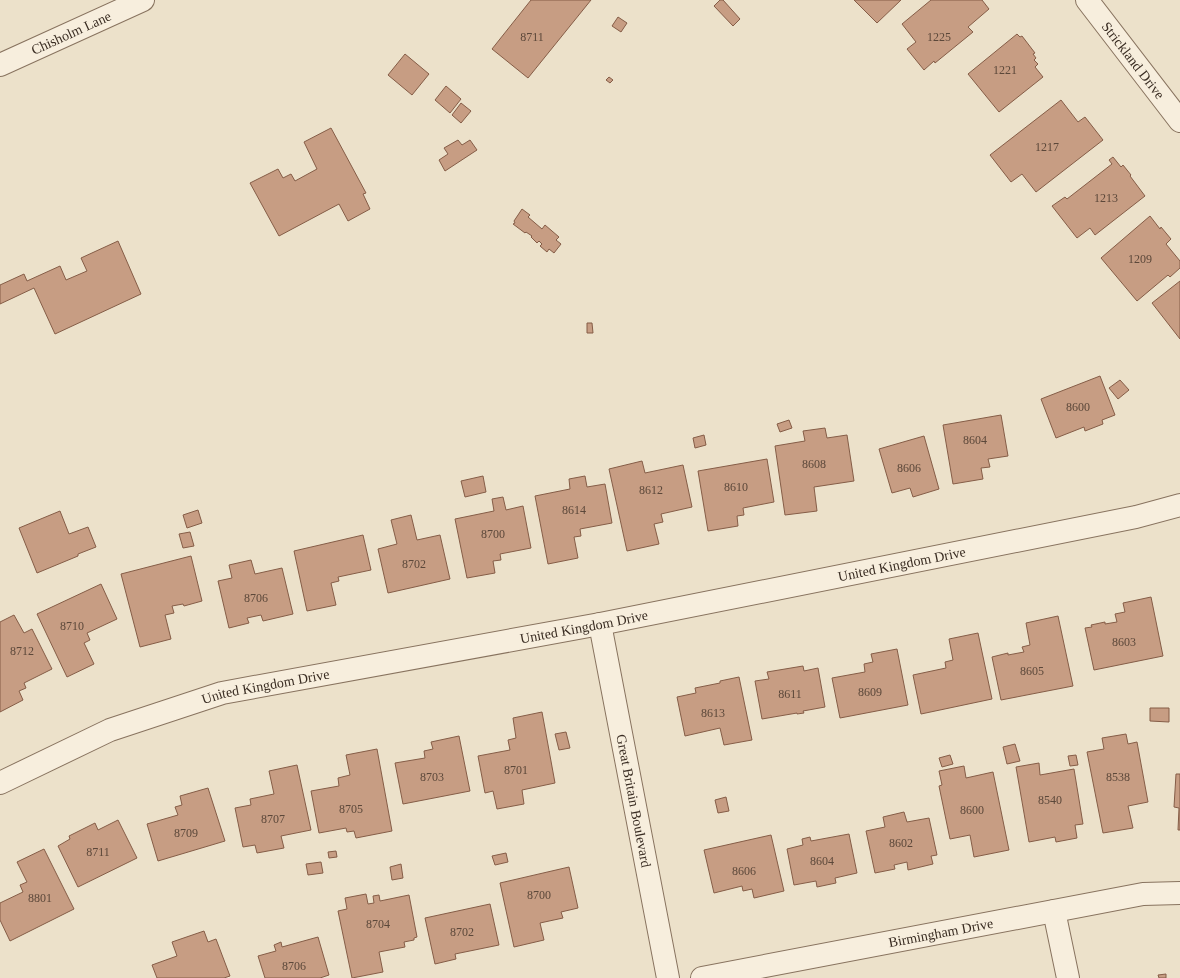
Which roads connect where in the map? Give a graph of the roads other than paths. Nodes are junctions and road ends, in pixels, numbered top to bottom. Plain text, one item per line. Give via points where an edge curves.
1 (143, 0) edge
2 (1087, 0) edge
3 (0, 66) edge
4 (1180, 121) edge
5 (1180, 505) edge
6 (600, 624) junction
7 (0, 783) edge
8 (1180, 893) edge
9 (1054, 911) junction
10 (668, 978) edge
11 (702, 978) edge
12 (1068, 978) edge

1 - 3 street, Chisholm Lane
2 - 4 street, Strickland Drive
5 - 6 street, United Kingdom Drive via 1136,517
6 - 7 street, United Kingdom Drive via 222,693 110,730
6 - 10 street, Great Britain Boulevard
8 - 9 street, Birmingham Drive via 1143,894
9 - 11 street, Birmingham Drive
9 - 12 street

